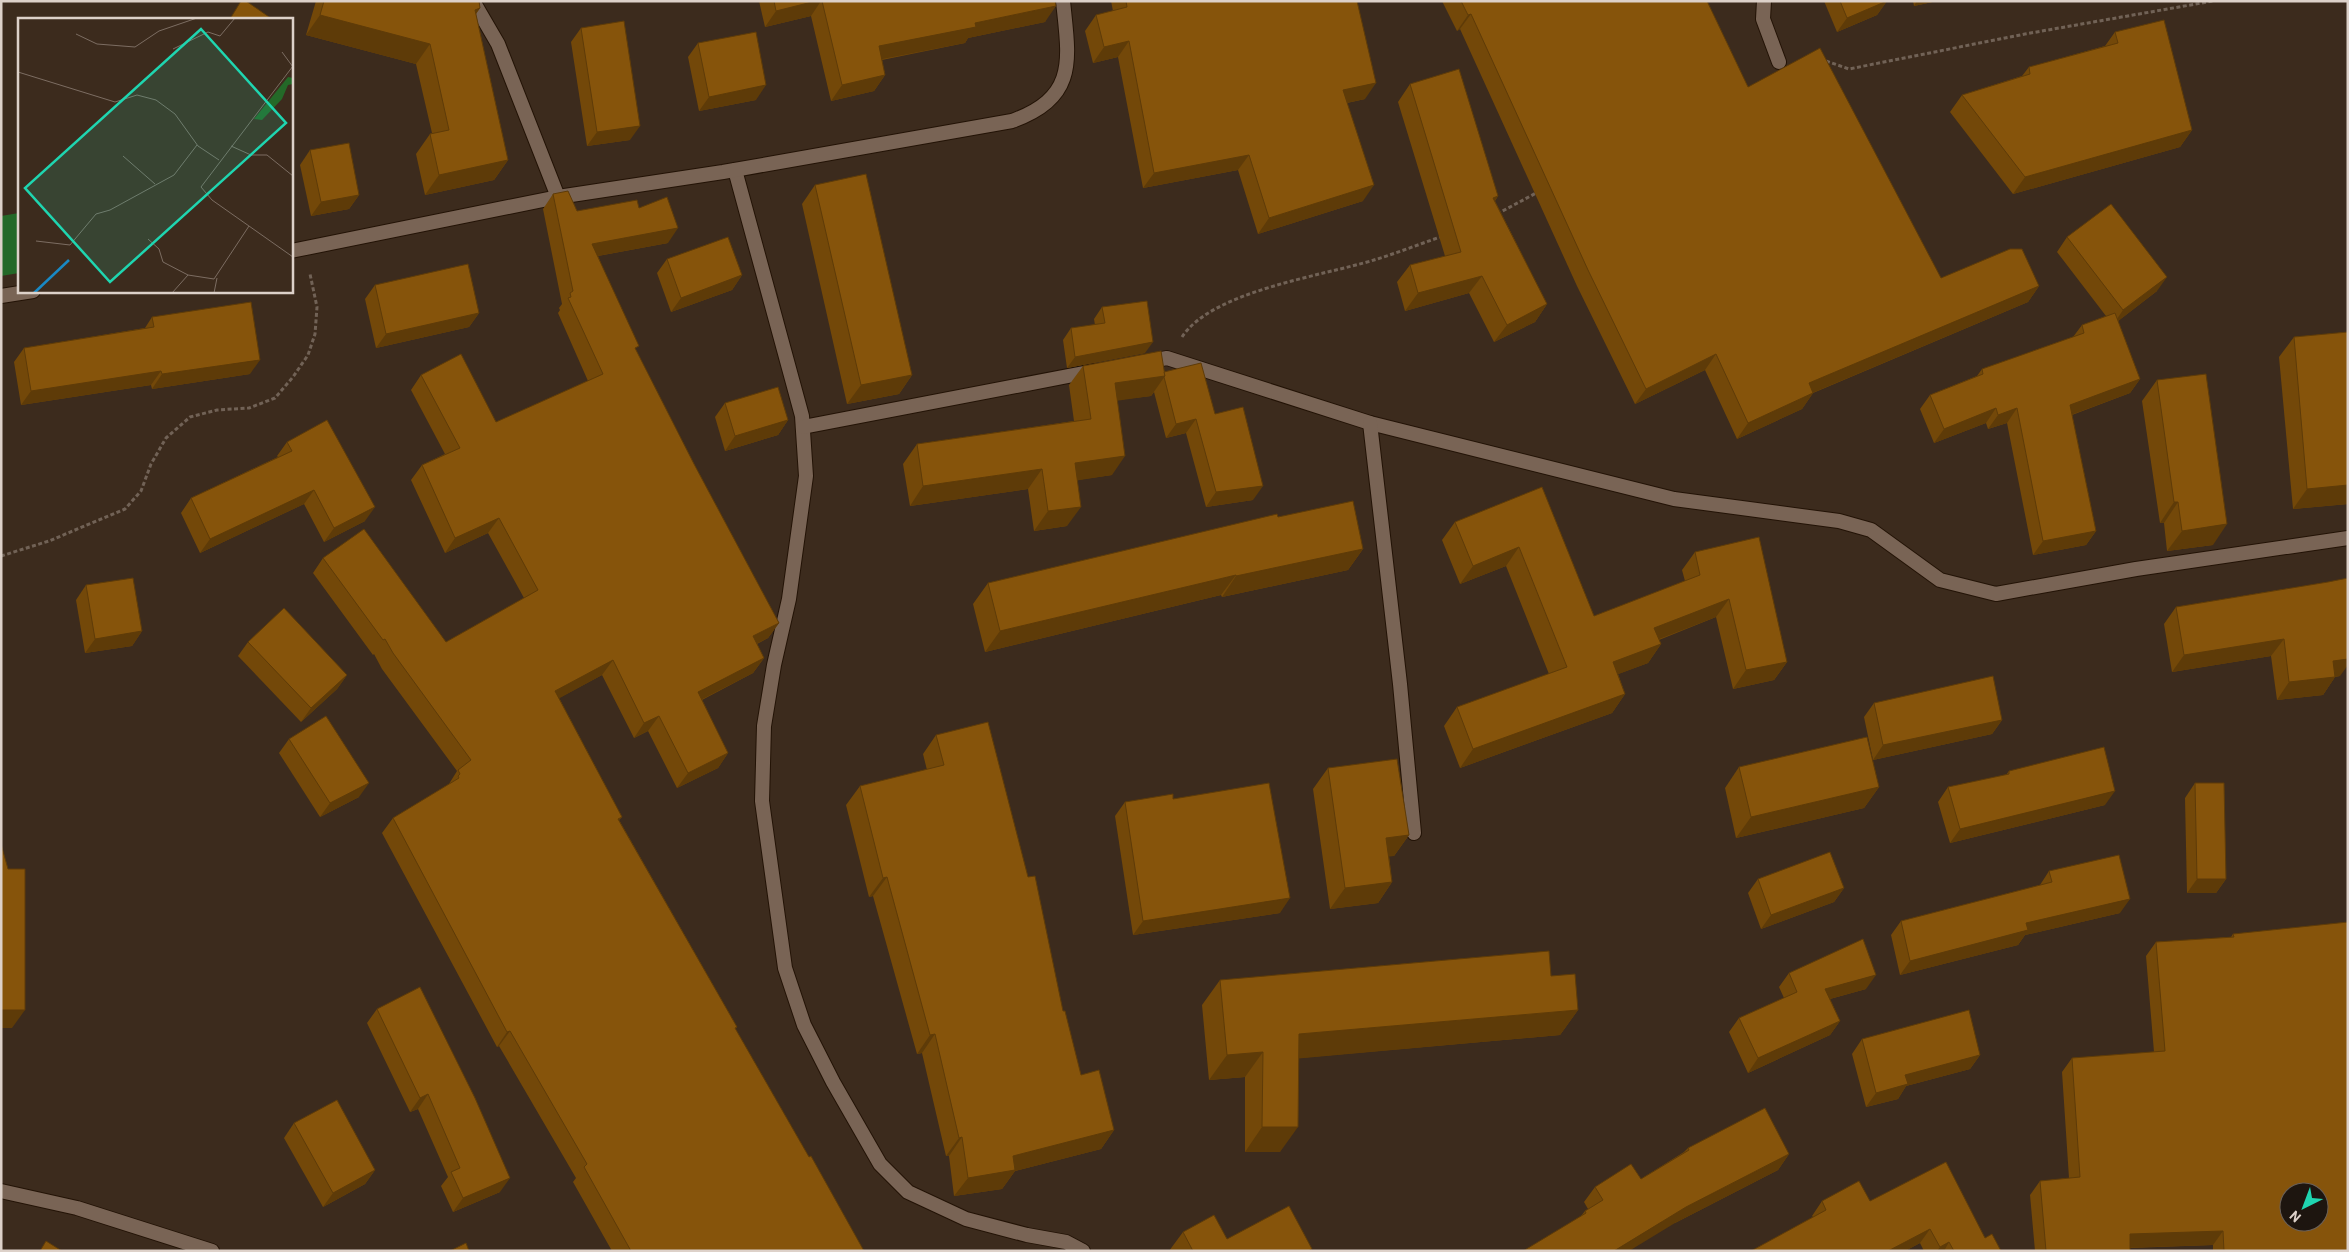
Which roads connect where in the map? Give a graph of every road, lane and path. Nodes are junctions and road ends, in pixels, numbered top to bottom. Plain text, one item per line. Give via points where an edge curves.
1 (473, 1) edge
2 (1063, 1) edge
3 (1764, 1) edge
4 (2212, 1) edge
5 (1820, 59) edge
6 (1779, 62) dead end
7 (736, 170) junction
8 (1542, 189) edge
9 (558, 197) junction
10 (1491, 218) edge
11 (1446, 235) dead end
12 (306, 249) junction
13 (292, 251) edge
14 (27, 292) edge
15 (1, 296) edge
16 (1167, 358) junction
17 (1128, 365) edge
18 (1108, 368) edge
19 (1370, 422) junction
20 (802, 427) junction
21 (2348, 538) edge
22 (1, 556) edge
23 (1414, 833) dead end
24 (1, 1191) edge
25 (212, 1251) edge
26 (1083, 1251) edge

1 - 9 street via 498,44
2 - 7 street via 1068,53 1064,82 1050,100 1031,114 996,124
3 - 6 street via 1763,19
4 - 5 path via 2025,34 1849,70
7 - 9 street
7 - 20 street via 802,416
8 - 10 path
9 - 12 street
11 - 16 path via 1374,260 1279,285 1223,304 1190,325
12 - 13 street
12 - 22 path via 317,307 315,334 308,355 275,398 248,408 218,410 190,417 166,438 141,491 125,509 49,541
14 - 15 street
16 - 17 street
16 - 19 street
18 - 20 street
19 - 21 street via 1674,499 1838,520 1871,530 1940,580 1996,594 2136,569
19 - 23 street
20 - 26 street via 806,476 789,599 764,726 762,801 785,968 804,1025 880,1164 908,1192 966,1219 1026,1236 1066,1242
24 - 25 street via 76,1208

